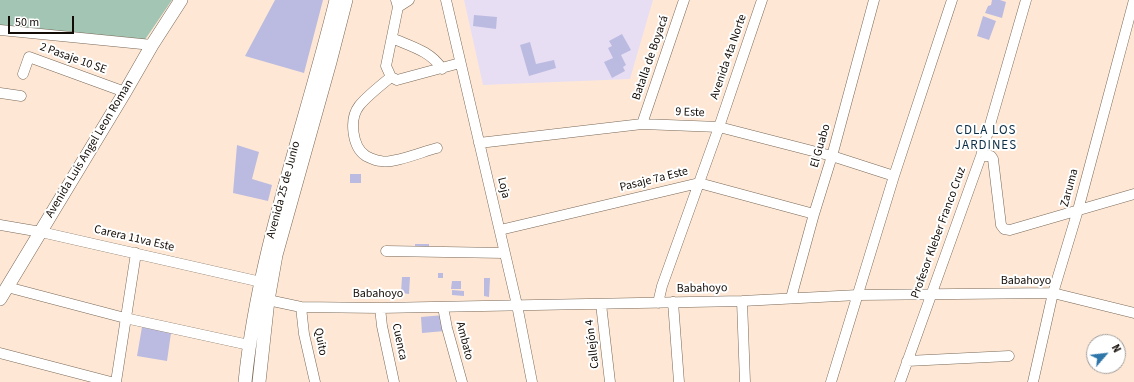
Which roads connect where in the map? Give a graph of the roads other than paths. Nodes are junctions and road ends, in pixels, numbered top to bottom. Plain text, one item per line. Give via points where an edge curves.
1 (181, 0) edge
2 (336, 0) edge
3 (346, 0) edge
4 (409, 0) edge
5 (446, 0) edge
6 (684, 0) edge
7 (762, 0) edge
8 (874, 0) edge
9 (952, 0) edge
10 (1026, 0) edge
11 (1134, 0) edge
12 (397, 4) edge
13 (0, 30) edge
14 (392, 38) junction
15 (152, 45) junction
16 (460, 63) junction
17 (442, 68) junction
18 (23, 74) dead end
19 (391, 77) junction
20 (125, 92) junction
21 (0, 93) edge
22 (21, 96) dead end
23 (642, 124) junction
24 (719, 126) junction
25 (479, 143) junction
26 (437, 148) dead end
27 (832, 156) junction
28 (981, 156) junction
29 (894, 176) junction
30 (699, 183) junction
31 (1134, 194) edge
32 (1078, 210) junction
33 (814, 214) junction
34 (0, 225) edge
35 (500, 230) junction
36 (40, 232) junction
37 (386, 251) dead end
38 (136, 253) junction
39 (504, 253) junction
40 (261, 282) junction
41 (7, 287) junction
42 (1053, 293) junction
43 (931, 294) junction
44 (858, 295) junction
45 (791, 298) junction
46 (0, 299) edge
47 (268, 300) junction
48 (742, 301) junction
49 (658, 302) junction
50 (673, 302) junction
51 (601, 304) junction
52 (517, 305) junction
53 (301, 306) junction
54 (443, 306) junction
55 (380, 308) junction
56 (1134, 314) edge
57 (125, 318) junction
58 (249, 345) junction
59 (0, 353) edge
60 (1009, 356) dead end
61 (907, 361) junction
62 (111, 382) edge
63 (116, 382) edge
64 (245, 382) edge
65 (258, 382) edge
66 (315, 382) edge
67 (394, 382) edge
68 (462, 382) edge
69 (532, 382) edge
70 (610, 382) edge
71 (678, 382) edge
72 (745, 382) edge
73 (831, 382) edge
74 (900, 382) edge
75 (1033, 382) edge

1 - 15 main road, Avenida Luis Angel Leon Roman
2 - 40 main road, Avenida 25 de Junio
3 - 47 main road, Avenida 25 de Junio via 276,255
4 - 12 street
5 - 16 street, Loja
6 - 23 street, Batalla de Boyacá
7 - 24 street, Avenida 4ta Norte
8 - 27 street, El Guabo
9 - 29 street
10 - 28 street, Profesor Kleber Franco Cruz
11 - 32 street, Zaruma
12 - 14 street
13 - 15 street
14 - 17 street via 427,53
14 - 19 street via 386,66
15 - 20 main road, Avenida Luis Angel Leon Roman
16 - 17 street
16 - 25 street, Loja
17 - 19 street via 397,80
18 - 20 street, 2 Pasaje 10 SE via 29,57
19 - 26 street via 358,106 353,118 357,145 366,156 381,162
20 - 36 main road, Avenida Luis Angel Leon Roman
21 - 22 street
23 - 24 street, 9 Este
23 - 25 street, 9 Este
24 - 27 street, 9 Este
24 - 30 street, Avenida 4ta Norte
25 - 35 street, Loja
27 - 29 street, 9 Este
27 - 33 street, El Guabo
28 - 32 street via 991,156 993,159 1001,225 1004,229 1010,230
28 - 43 street, Profesor Kleber Franco Cruz
29 - 44 street
30 - 33 street, Pasaje 7a Este
30 - 35 street, Pasaje 7a Este
30 - 49 street, Avenida 4ta Norte
31 - 32 street
32 - 42 street, Zaruma
33 - 45 street, El Guabo
34 - 36 street, Carera 11va Este
35 - 39 street, Loja
36 - 38 street, Carera 11va Este
36 - 41 main road, Avenida Luis Angel Leon Roman
37 - 39 street
38 - 40 street, Carera 11va Este
38 - 57 street
39 - 52 street, Loja
40 - 58 main road, Avenida 25 de Junio
41 - 46 main road, Avenida Luis Angel Leon Roman
41 - 57 street
42 - 43 street, Babahoyo
42 - 56 street, Babahoyo
42 - 75 street, Zaruma
43 - 44 street, Babahoyo
43 - 61 street, Profesor Kleber Franco Cruz
44 - 45 street, Babahoyo
44 - 73 street
45 - 48 street, Babahoyo
47 - 53 street, Babahoyo
47 - 65 main road, Avenida 25 de Junio
48 - 50 street, Babahoyo
48 - 72 street
49 - 50 street, Babahoyo
49 - 51 street, Babahoyo
50 - 71 street
51 - 52 street, Babahoyo
51 - 70 street, Callejón 4
52 - 54 street, Babahoyo
52 - 69 street, Loja
53 - 55 street, Babahoyo
53 - 66 street, Quito via 304,334
54 - 55 street, Babahoyo
54 - 68 street, Ambato
55 - 67 street, Cuenca
57 - 58 street
57 - 63 street
58 - 64 main road, Avenida 25 de Junio
59 - 62 street
60 - 61 street
61 - 74 street, Profesor Kleber Franco Cruz

